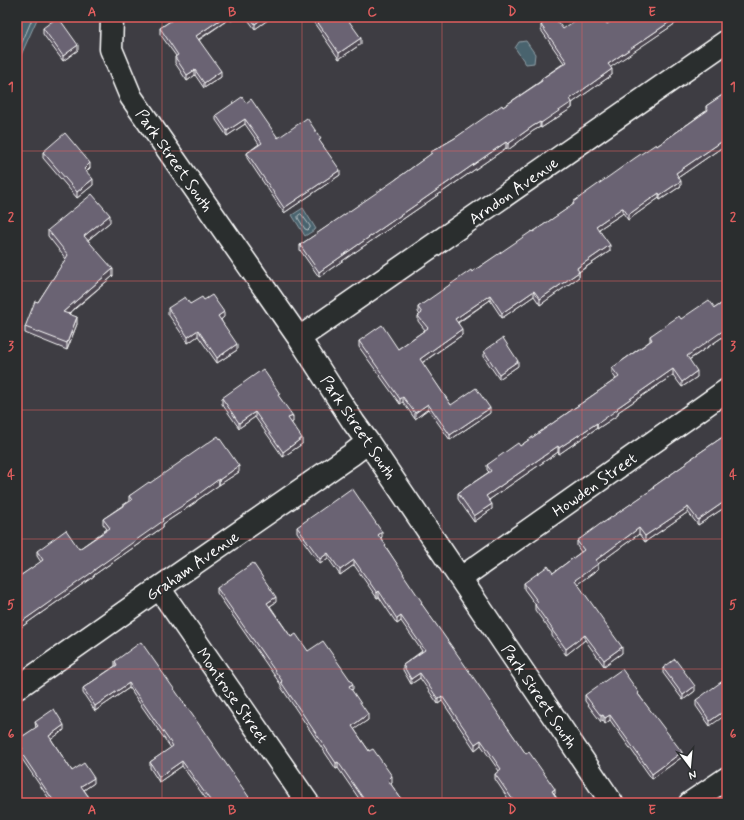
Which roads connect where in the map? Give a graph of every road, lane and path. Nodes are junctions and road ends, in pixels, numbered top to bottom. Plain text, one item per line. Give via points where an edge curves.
1 (113, 17) edge
2 (727, 41) edge
3 (299, 338) junction
4 (727, 390) edge
5 (368, 442) junction
6 (461, 578) junction
7 (159, 588) junction
8 (17, 688) edge
9 (727, 778) edge
10 (308, 803) edge
11 (612, 803) edge
12 (690, 803) edge

1 - 3 street, Park Street South via 111,50 131,97
2 - 3 street, Arndon Avenue
3 - 5 street, Park Street South
4 - 6 street, Howden Street
5 - 6 street, Park Street South
5 - 7 street, Graham Avenue
6 - 11 street, Park Street South
7 - 8 street, Graham Avenue
7 - 10 street, Montrose Street
9 - 12 street

